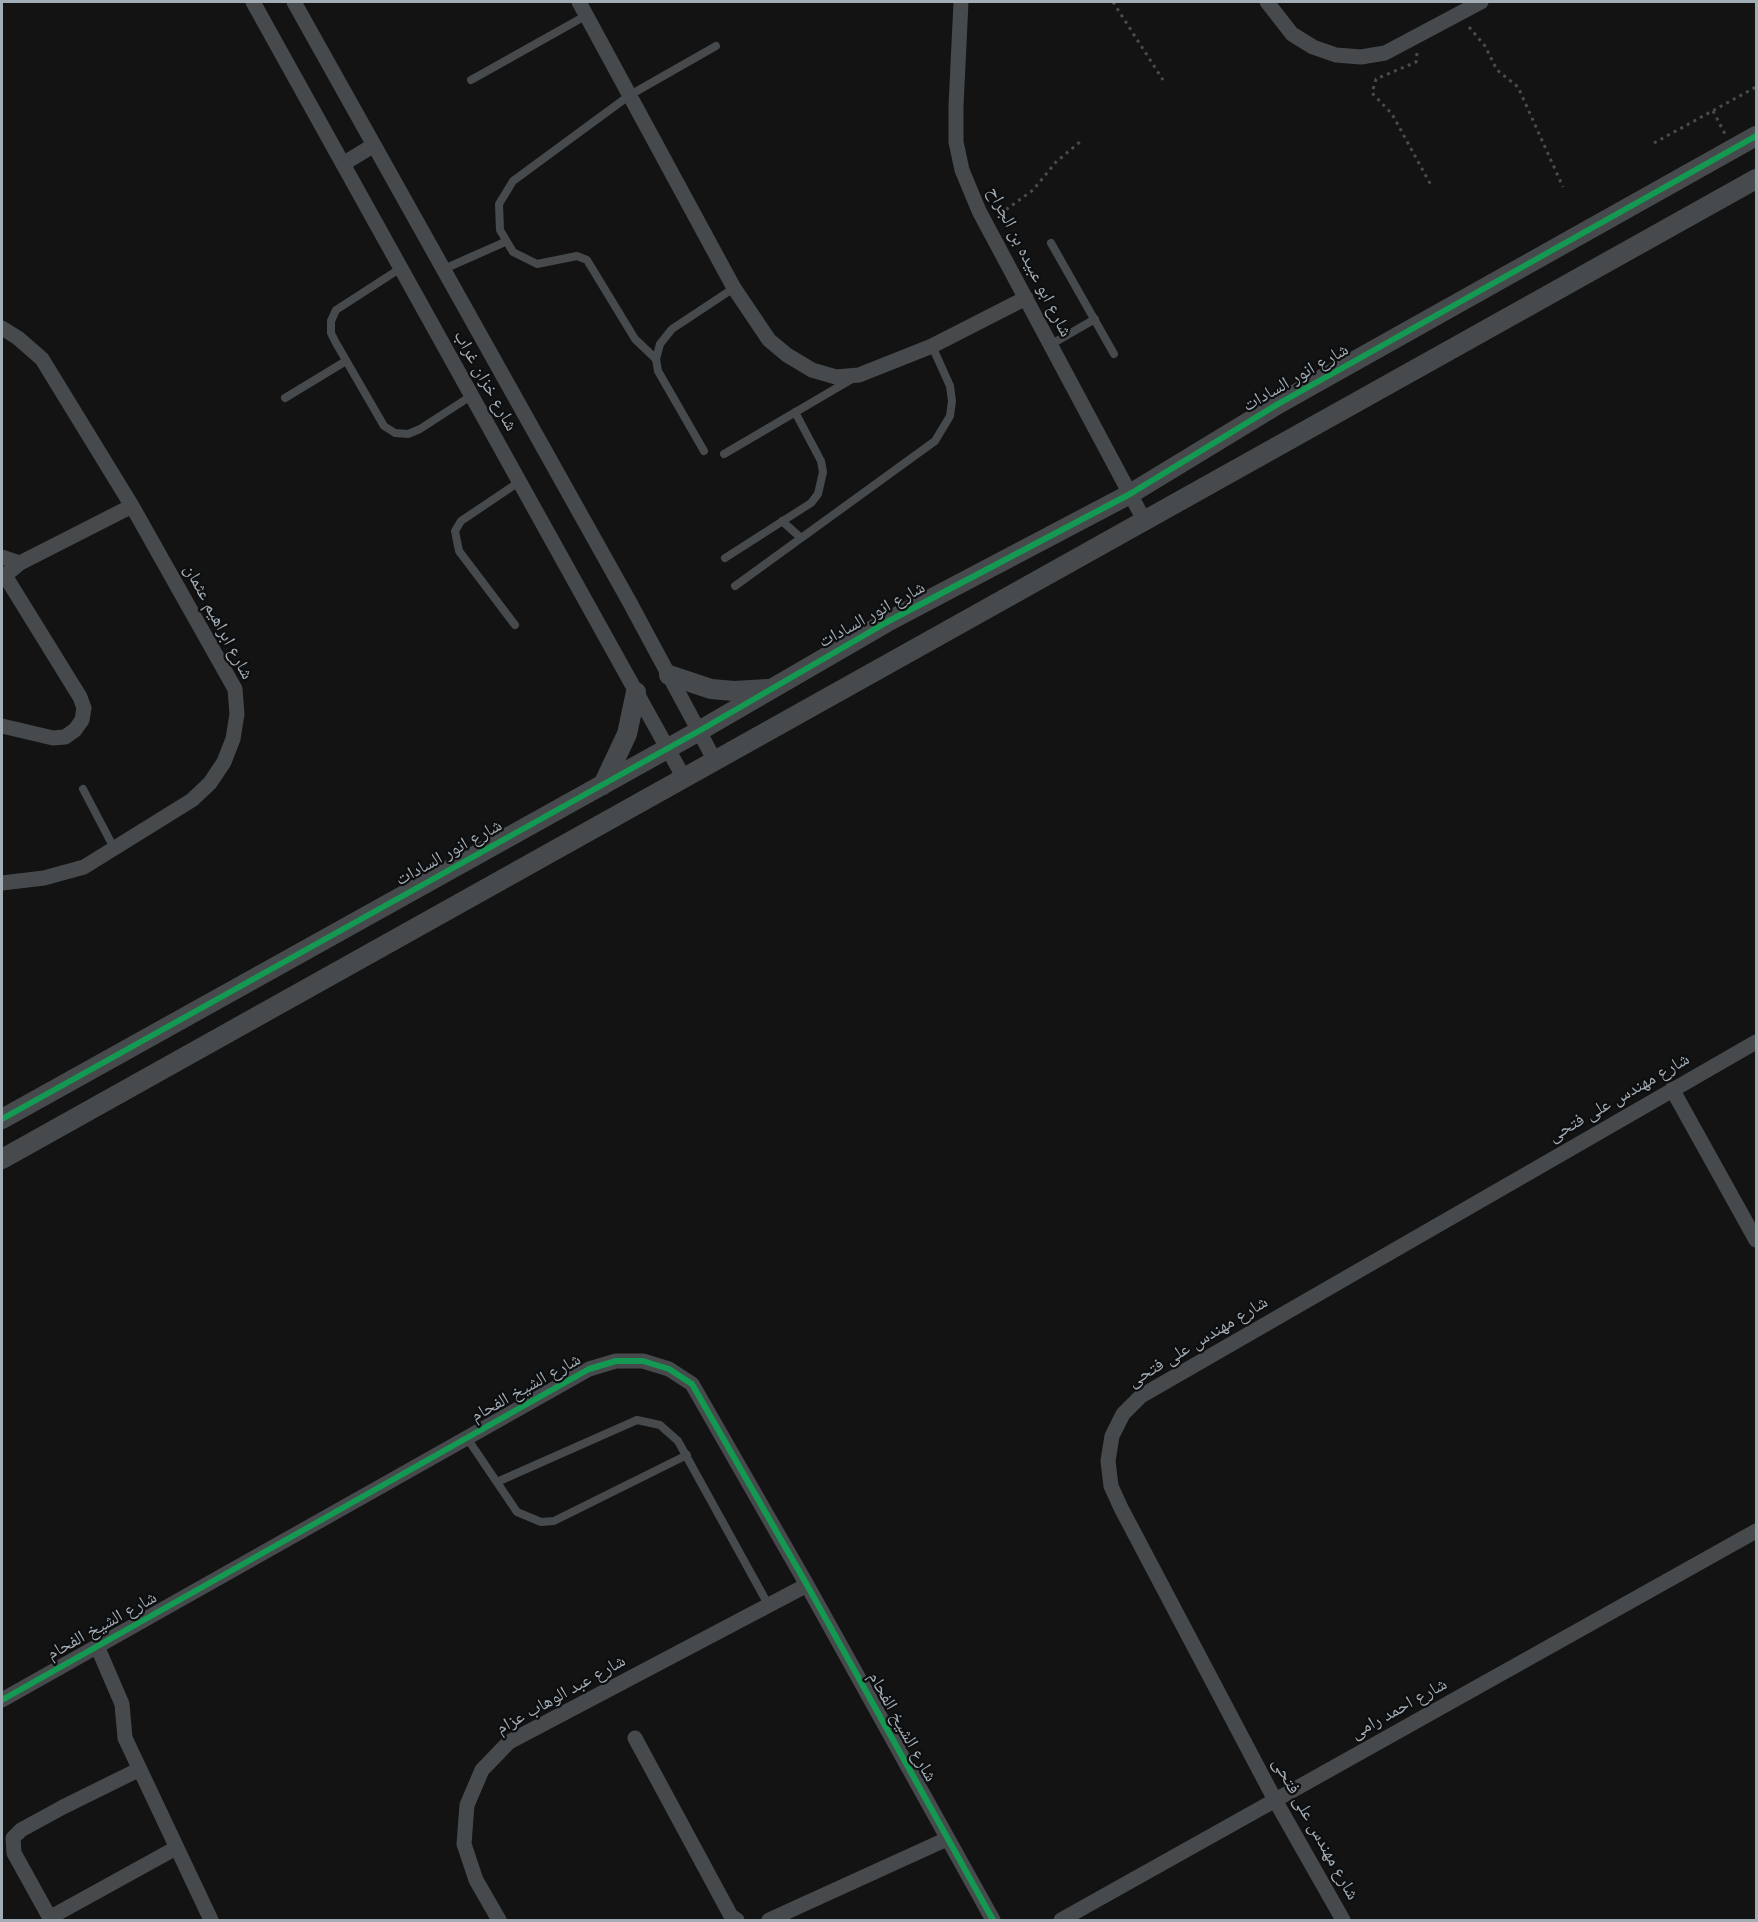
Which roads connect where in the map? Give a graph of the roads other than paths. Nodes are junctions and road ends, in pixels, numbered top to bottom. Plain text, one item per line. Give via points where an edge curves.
1 (252, 2) edge
2 (294, 2) edge
3 (961, 2) edge
4 (1267, 2) edge
5 (1481, 2) edge
6 (583, 8) edge
7 (716, 46) dead end
8 (471, 80) dead end
9 (630, 95) junction
10 (1756, 136) edge
11 (374, 145) junction
12 (343, 164) junction
13 (1756, 179) edge
14 (505, 242) junction
15 (1051, 243) dead end
16 (400, 268) junction
17 (444, 269) junction
18 (734, 288) junction
19 (1026, 298) junction
20 (1095, 320) junction
21 (2, 328) edge
22 (1050, 345) junction
23 (932, 346) junction
24 (1114, 354) dead end
25 (656, 359) junction
26 (346, 361) junction
27 (859, 375) junction
28 (471, 396) junction
29 (285, 398) dead end
30 (795, 412) junction
31 (704, 450) dead end
32 (724, 454) dead end
33 (519, 482) junction
34 (1130, 494) junction
35 (132, 506) junction
36 (1144, 520) junction
37 (782, 521) junction
38 (801, 538) junction
39 (2, 557) edge
40 (725, 558) dead end
41 (20, 563) junction
42 (3, 576) edge
43 (735, 586) dead end
44 (515, 625) dead end
45 (669, 675) junction
46 (774, 689) junction
47 (636, 692) junction
48 (2, 726) edge
49 (699, 731) junction
50 (666, 750) junction
51 (715, 761) junction
52 (684, 778) junction
53 (603, 785) junction
54 (83, 789) dead end
55 (114, 848) junction
56 (2, 883) edge
57 (1756, 1042) edge
58 (1672, 1089) junction
59 (2, 1119) edge
60 (2, 1159) edge
61 (1756, 1240) edge
62 (467, 1438) junction
63 (687, 1455) junction
64 (497, 1482) junction
65 (1756, 1531) edge
66 (807, 1585) junction
67 (769, 1606) junction
68 (97, 1646) junction
69 (2, 1700) edge
70 (635, 1738) dead end
71 (138, 1770) junction
72 (1275, 1800) junction
73 (946, 1839) junction
74 (176, 1848) junction
75 (50, 1919) edge
76 (211, 1920) edge
77 (499, 1920) edge
78 (737, 1920) edge
79 (769, 1920) edge
80 (993, 1920) edge
81 (1061, 1920) edge
82 (1343, 1920) edge

1 - 12 street, شارع خزان غراب
2 - 11 street, شارع خزان غراب
3 - 19 street, شارع ابو عبيده بن الجراح via 956,142 962,170
4 - 5 street via 1292,34 1313,47 1336,55 1360,57 1385,53
6 - 8 lane
6 - 9 street
7 - 9 lane
9 - 14 lane via 513,181 499,210
9 - 18 street
10 - 34 street, شارع انور السادات via 1288,399
11 - 12 street
11 - 17 street, شارع خزان غراب
12 - 16 street, شارع خزان غراب
13 - 36 street
14 - 17 lane
14 - 25 lane via 521,258 537,264 571,257 587,260 635,339
15 - 20 lane
16 - 26 lane via 336,310 331,333
16 - 28 street, شارع خزان غراب
17 - 45 street, شارع خزان غراب
18 - 25 lane via 672,329 660,344
18 - 27 street via 769,340 787,355 812,370 836,377
19 - 22 street, شارع ابو عبيده بن الجراح
19 - 23 street
20 - 22 lane
20 - 24 lane
21 - 35 street, شارع ابراهيم عثمان via 42,359
22 - 34 street, شارع ابو عبيده بن الجراح
23 - 27 street
23 - 38 lane via 950,386 950,416 944,430 935,441
25 - 31 lane via 658,371
26 - 28 lane via 384,426 395,433 408,434 420,429
26 - 29 lane
27 - 30 lane
28 - 33 street, شارع خزان غراب
30 - 32 lane
30 - 37 lane via 821,461 822,483 811,503
33 - 44 lane via 461,522 455,531 459,551
33 - 47 street, شارع خزان غراب
34 - 36 street, شارع ابو عبيده بن الجراح
34 - 46 street, شارع انور السادات via 888,622
35 - 41 street
35 - 55 street, شارع ابراهيم عثمان via 234,689 237,714 233,739 210,783 192,800
36 - 51 street
37 - 38 lane
37 - 40 lane
38 - 43 lane
39 - 41 street
41 - 42 street
42 - 48 street via 84,708 82,720 65,737 53,738
45 - 46 street via 711,689
45 - 49 street, شارع خزان غراب
46 - 49 street, شارع انور السادات
47 - 50 street, شارع خزان غراب
47 - 53 street via 627,734
49 - 50 street, شارع انور السادات
49 - 51 street, شارع خزان غراب
50 - 52 street, شارع خزان غراب
50 - 53 street, شارع انور السادات
51 - 52 street
52 - 60 street
53 - 59 street, شارع انور السادات
54 - 55 lane
55 - 56 street, شارع ابراهيم عثمان via 84,867 44,878
57 - 58 street, شارع مهندس على فتحى
58 - 61 street
58 - 72 street, شارع مهندس على فتحى via 1141,1396 1124,1414 1112,1436 1108,1461 1111,1486
62 - 64 lane
62 - 66 street, شارع الشيخ الفحام via 589,1369 615,1361 643,1361 669,1369 692,1384
62 - 68 street, شارع الشيخ الفحام
63 - 64 lane via 670,1432 660,1425 637,1420
63 - 64 lane via 554,1521 541,1522 517,1512
63 - 67 lane
65 - 72 street, شارع احمد رامى
66 - 67 street, شارع عبد الوهاب عزام
66 - 73 street, شارع الشيخ الفحام
67 - 77 street, شارع عبد الوهاب عزام via 509,1742 482,1770 467,1805 464,1844 476,1880
68 - 69 street, شارع الشيخ الفحام
68 - 71 street via 122,1704 125,1738
70 - 78 street via 731,1916
71 - 74 street
71 - 75 street via 63,1807 13,1838 14,1853
72 - 81 street, شارع احمد رامى
72 - 82 street, شارع مهندس على فتحى
73 - 79 street
73 - 80 street, شارع الشيخ الفحام
74 - 75 street
74 - 76 street

